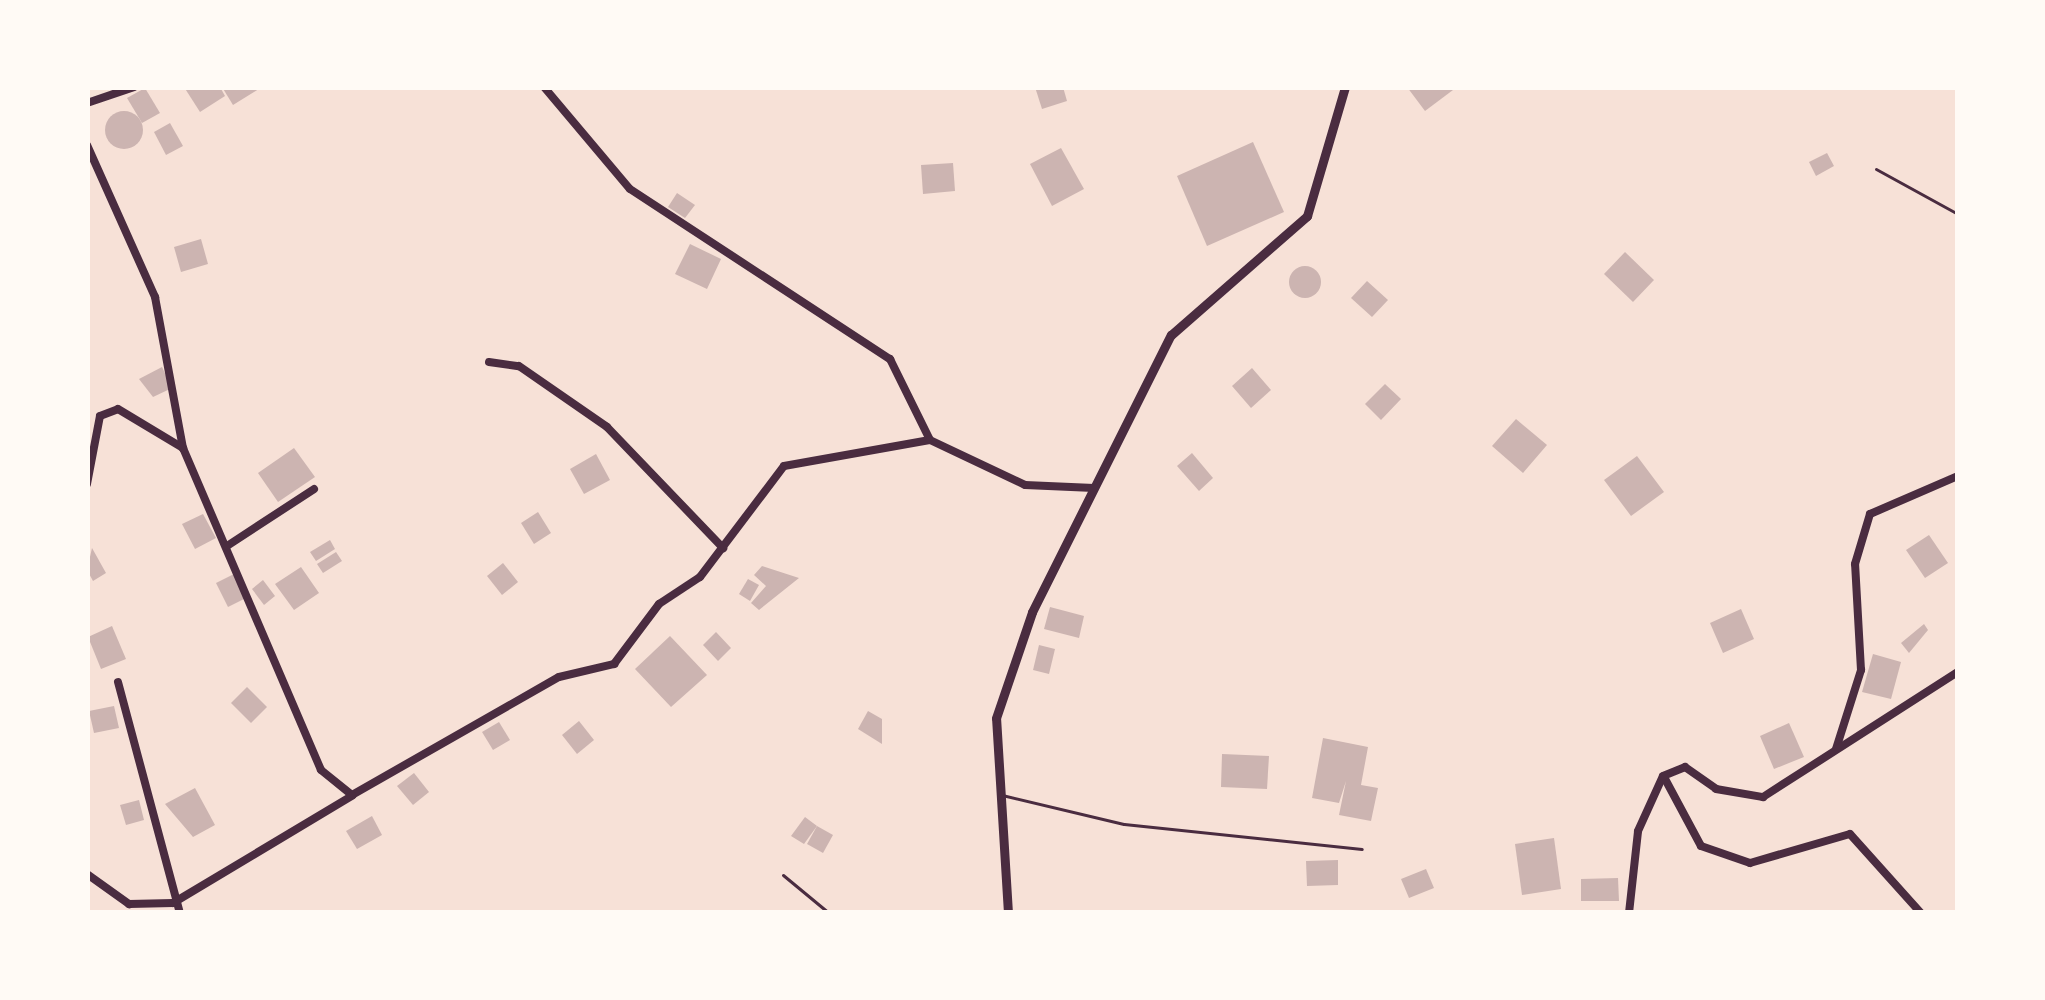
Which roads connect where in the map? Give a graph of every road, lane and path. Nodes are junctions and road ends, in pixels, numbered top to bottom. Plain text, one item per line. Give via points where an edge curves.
1 (134, 87) edge
2 (544, 87) edge
3 (1345, 87) edge
4 (87, 103) edge
5 (87, 145) edge
6 (1876, 170) dead end
7 (1958, 214) edge
8 (489, 362) dead end
9 (930, 440) junction
10 (183, 448) junction
11 (1958, 476) edge
12 (87, 484) edge
13 (1096, 488) junction
14 (314, 489) dead end
15 (227, 546) junction
16 (723, 548) junction
17 (1958, 672) edge
18 (118, 682) dead end
19 (1835, 751) junction
20 (1663, 776) junction
21 (1000, 794) junction
22 (352, 796) junction
23 (1362, 849) dead end
24 (87, 874) edge
25 (783, 875) dead end
26 (173, 903) junction
27 (180, 913) edge
28 (829, 913) edge
29 (1008, 913) edge
30 (1629, 913) edge
31 (1921, 913) edge

1 - 4 street
2 - 9 street via 629,189 890,358
3 - 13 street via 1307,216 1171,334
5 - 10 street via 155,297
6 - 7 lane
8 - 16 street via 518,366 607,427
9 - 13 street via 1025,485
9 - 16 street via 784,466
10 - 12 street via 118,409 100,416
10 - 15 street
11 - 19 street via 1870,514 1855,564 1861,670
13 - 21 street via 1032,612 996,718
14 - 15 street
15 - 22 street via 321,770
16 - 22 street via 614,664 559,677
17 - 19 street
18 - 26 street
19 - 20 street via 1762,797 1715,789 1685,766
20 - 30 street via 1638,831
20 - 31 street via 1701,846 1750,862 1850,834
21 - 23 lane via 1124,824
21 - 29 street
22 - 26 street
24 - 26 street via 129,904
25 - 28 lane
26 - 27 street

